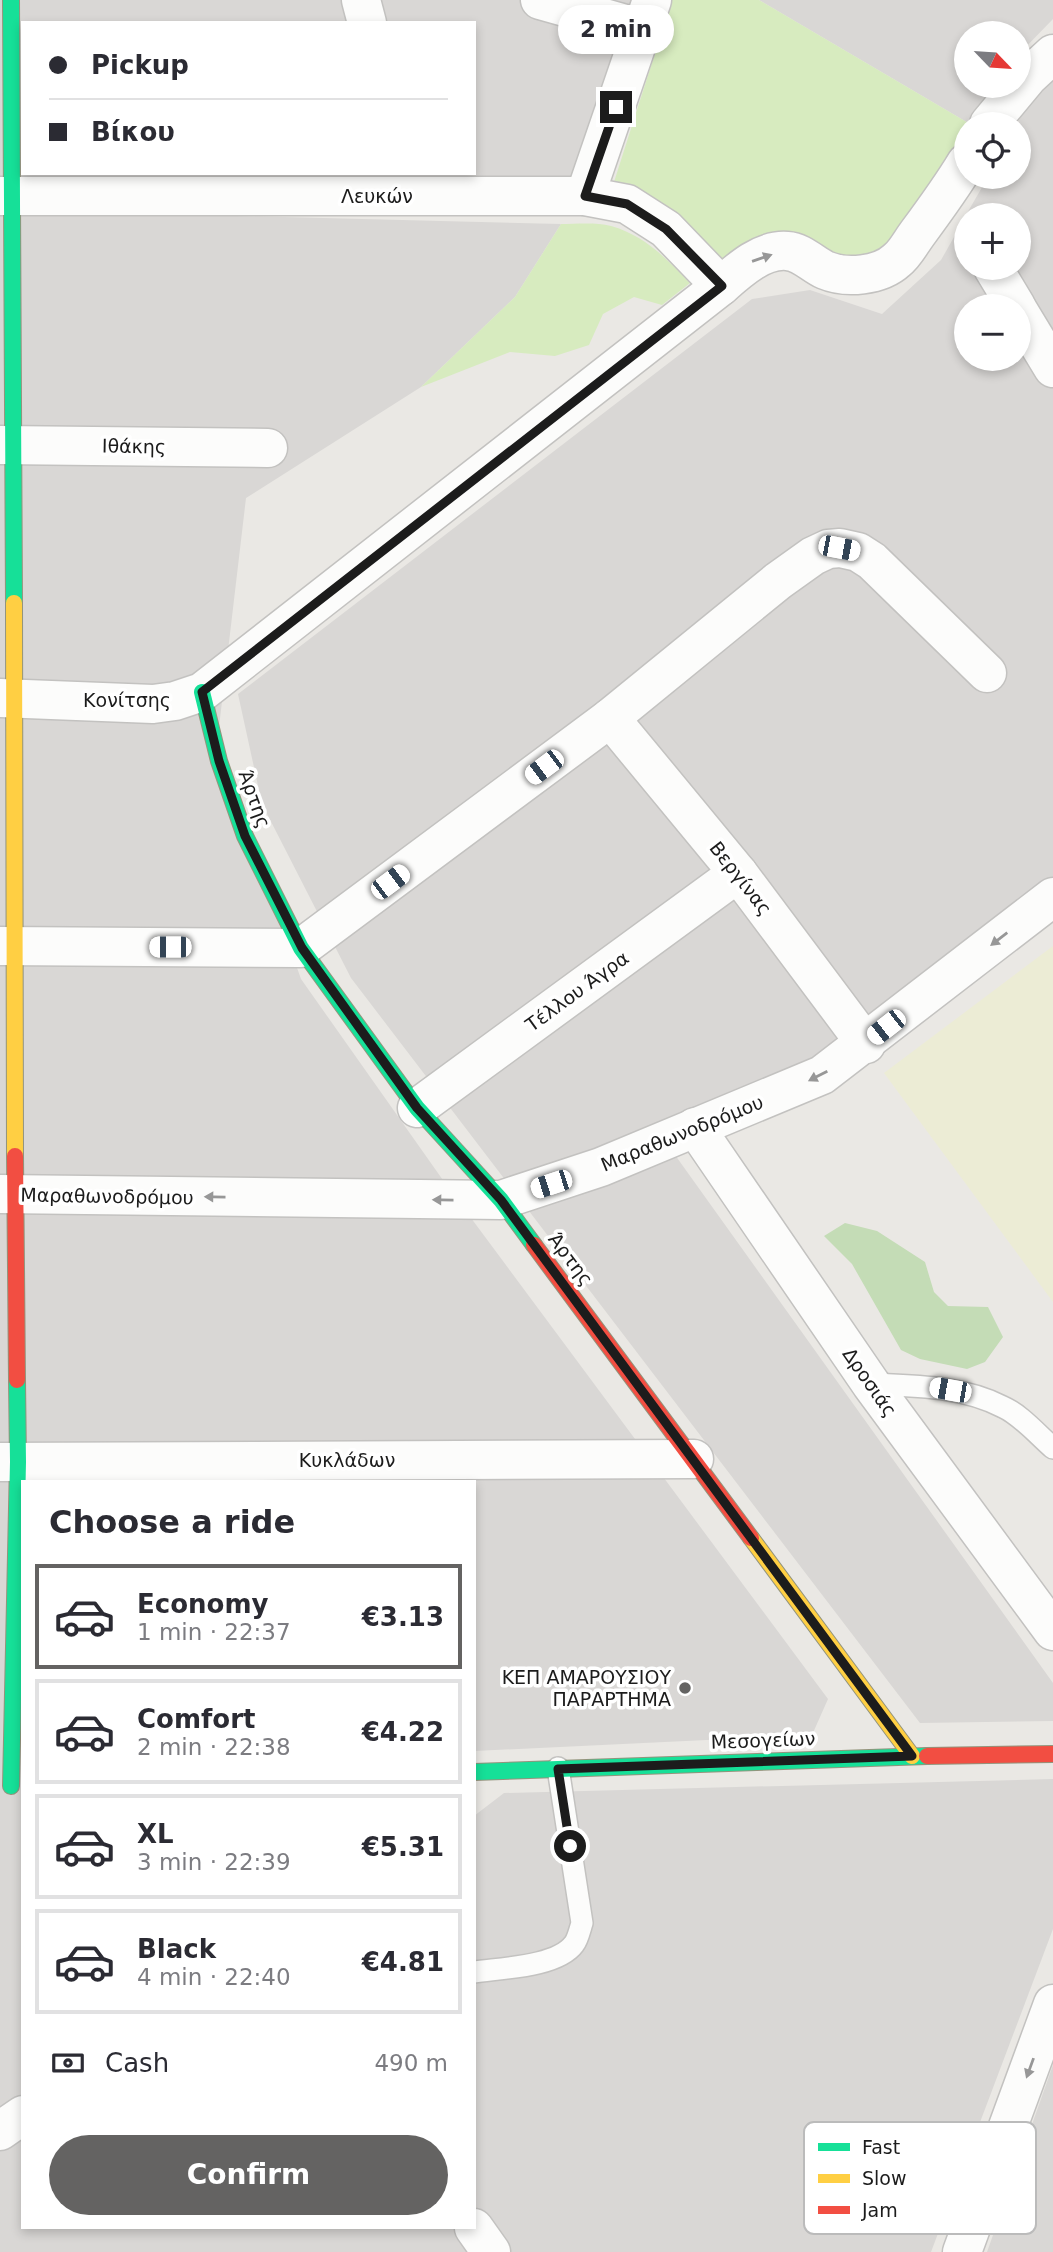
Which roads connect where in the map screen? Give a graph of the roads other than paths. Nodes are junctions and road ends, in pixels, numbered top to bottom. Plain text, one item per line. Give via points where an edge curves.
1 (10, 0) edge
2 (361, 0) edge
3 (540, 0) edge
4 (648, 14) edge
5 (366, 21) edge
6 (1053, 54) edge
7 (999, 112) edge
8 (406, 185) edge
9 (960, 193) edge
10 (5, 196) edge
11 (585, 196) junction
12 (722, 286) junction
13 (1031, 331) edge
14 (1053, 368) edge
15 (7, 445) edge
16 (268, 448) dead end
17 (987, 673) dead end
18 (202, 692) junction
19 (6, 698) edge
20 (610, 718) junction
21 (738, 873) junction
22 (1053, 897) edge
23 (6, 946) edge
24 (302, 948) junction
25 (866, 1044) junction
26 (417, 1108) junction
27 (695, 1127) junction
28 (7, 1194) edge
29 (501, 1200) junction
30 (871, 1384) junction
31 (1053, 1448) edge
32 (694, 1459) junction
33 (9, 1462) edge
34 (1053, 1631) edge
35 (1053, 1754) edge
36 (912, 1756) junction
37 (558, 1769) junction
38 (491, 1771) edge
39 (11, 1786) edge
40 (476, 1791) edge
41 (476, 1972) edge
42 (1053, 2004) edge
43 (21, 2116) edge
44 (1010, 2122) edge
45 (0, 2131) edge
46 (475, 2229) edge
47 (969, 2234) edge
48 (491, 2252) edge
49 (962, 2252) edge

1 - 10 street
2 - 5 street
3 - 4 street
4 - 11 street
6 - 7 street
8 - 10 street, Λευκών
8 - 11 street, Λευκών
12 -> 9 street, Κονίτσης via 746,264 785,251 826,270 847,275 872,273 897,261
10 - 15 street
11 - 12 street, Λευκών via 627,204 666,229
12 - 18 street, Κονίτσης
13 - 14 street
15 - 16 street, Ιθάκης
15 - 19 street
17 - 20 street via 872,561 859,552 839,548 813,556 778,581
18 - 19 street, Κονίτσης via 153,704
18 - 24 street, Άρτης via 245,836
19 - 23 street
20 - 21 street, Βεργίνας
20 - 24 street
21 - 25 street, Βεργίνας
21 - 26 street, Τέλλου Άγρα
22 -> 25 street, Μαραθωνοδρόμου
23 - 24 street
23 - 28 street
24 - 26 street, Άρτης
25 -> 27 street, Μαραθωνοδρόμου via 822,1075
26 - 29 street, Άρτης
27 - 29 street, Μαραθωνοδρόμου via 601,1167
27 - 30 street, Δροσιάς
29 -> 28 street, Μαραθωνοδρόμου
28 - 33 street
29 - 32 street, Άρτης
30 - 31 lane via 970,1394 1006,1408
30 - 34 street, Δροσιάς
32 - 33 street, Κυκλάδων
32 - 36 street, Άρτης
33 - 39 street
35 - 36 street, Μεσογείων
36 - 37 street, Μεσογείων
37 - 38 street, Μεσογείων
37 - 41 lane via 582,1923 574,1944 536,1964
38 - 40 street
42 -> 44 street
43 - 45 street
46 - 48 street
47 -> 49 street

